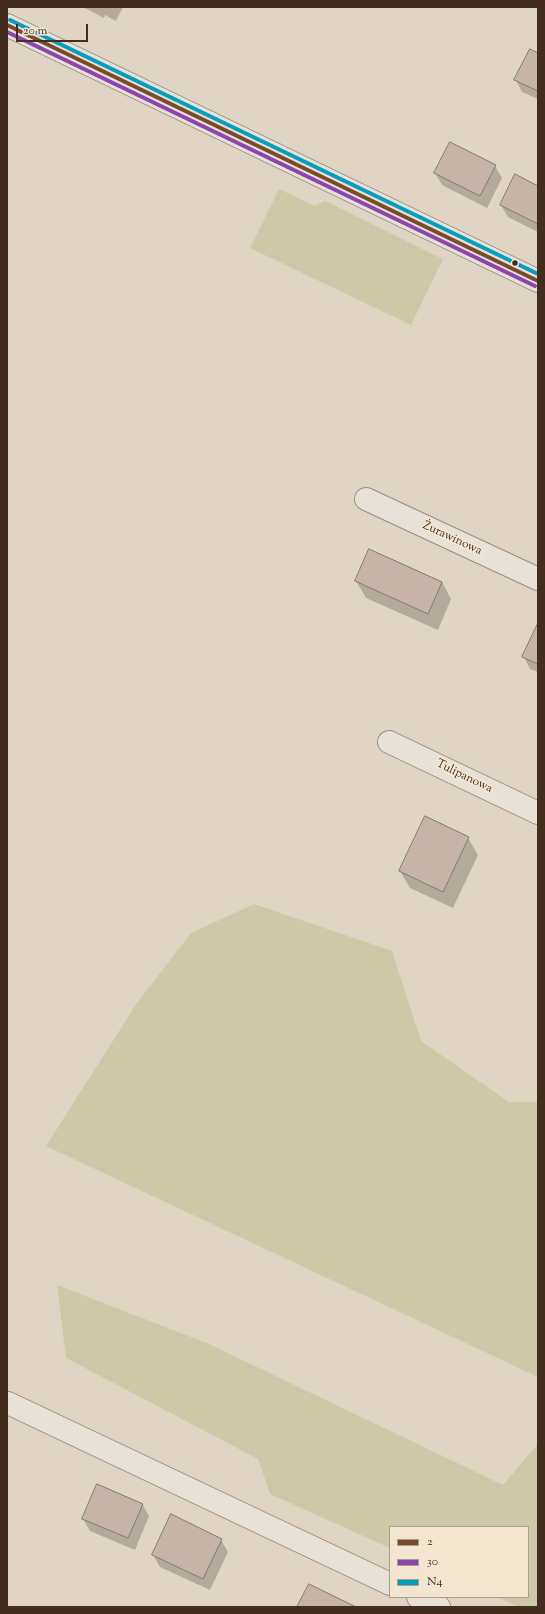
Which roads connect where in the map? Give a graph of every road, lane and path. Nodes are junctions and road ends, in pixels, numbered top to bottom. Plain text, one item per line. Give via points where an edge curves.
1 (7, 25) edge
2 (538, 281) edge
3 (366, 499) dead end
4 (538, 579) edge
5 (389, 742) dead end
6 (538, 813) edge
7 (8, 1403) edge
8 (389, 1584) edge
9 (420, 1598) edge
10 (440, 1607) edge

1 - 2 street
3 - 4 street, Żurawinowa
5 - 6 street, Tulipanowa
7 - 8 street
9 - 10 street

